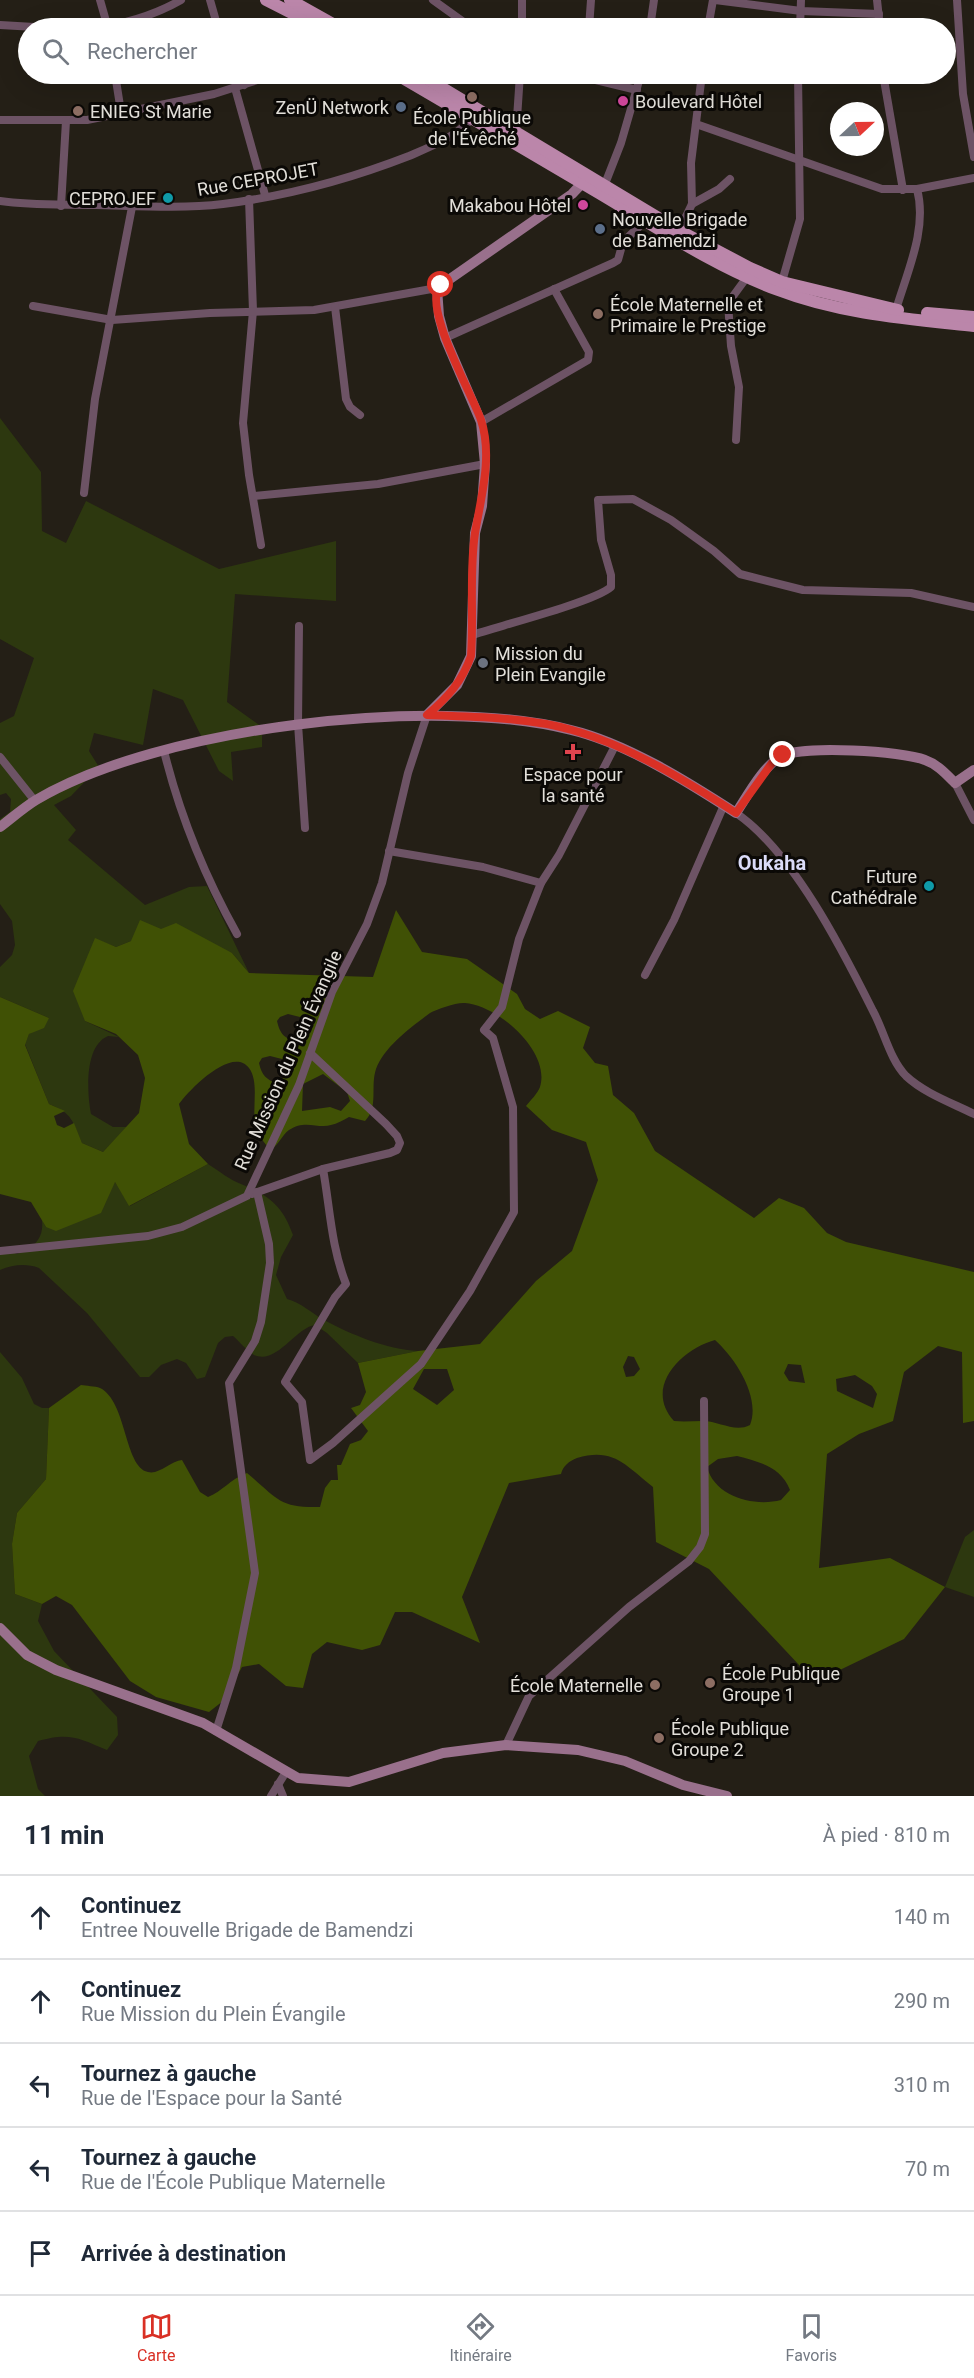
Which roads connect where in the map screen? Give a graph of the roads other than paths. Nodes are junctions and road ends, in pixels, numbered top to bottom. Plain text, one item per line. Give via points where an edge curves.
1 (100, 0) edge
2 (182, 0) edge
3 (210, 0) edge
4 (266, 0) edge
5 (290, 0) edge
6 (433, 0) edge
7 (522, 0) edge
8 (591, 0) edge
9 (654, 0) edge
10 (714, 0) edge
11 (801, 0) edge
12 (877, 0) edge
13 (957, 0) edge
14 (801, 11) junction
15 (879, 14) junction
16 (105, 18) edge
17 (137, 18) edge
18 (215, 18) edge
19 (301, 18) edge
20 (322, 18) edge
21 (458, 18) edge
22 (522, 18) edge
23 (589, 18) edge
24 (651, 18) edge
25 (710, 18) edge
26 (801, 18) edge
27 (879, 18) edge
28 (0, 25) edge
29 (18, 26) edge
30 (117, 84) edge
31 (247, 84) edge
32 (416, 84) edge
33 (433, 84) edge
34 (519, 84) edge
35 (615, 84) edge
36 (638, 84) edge
37 (701, 84) edge
38 (798, 84) edge
39 (885, 84) edge
40 (244, 85) joint
41 (235, 88) junction
42 (637, 90) junction
43 (121, 112) junction
44 (474, 114) junction
45 (0, 120) edge
46 (66, 122) junction
47 (696, 124) junction
48 (516, 133) junction
49 (974, 156) edge
50 (801, 162) junction
51 (974, 178) edge
52 (730, 179) dead end
53 (586, 180) junction
54 (602, 189) junction
55 (917, 189) junction
56 (903, 190) junction
57 (265, 195) junction
58 (249, 199) junction
59 (0, 201) edge
60 (692, 204) junction
61 (61, 206) junction
62 (132, 207) junction
63 (644, 222) junction
64 (677, 235) junction
65 (747, 277) junction
66 (781, 287) junction
67 (437, 288) junction
68 (554, 289) junction
69 (33, 306) dead end
70 (335, 307) junction
71 (253, 311) junction
72 (895, 314) junction
73 (974, 317) edge
74 (112, 320) junction
75 (974, 326) edge
76 (445, 338) junction
77 (360, 416) dead end
78 (482, 422) junction
79 (736, 440) dead end
80 (485, 464) junction
81 (84, 493) dead end
82 (253, 496) junction
83 (261, 545) dead end
84 (974, 607) edge
85 (299, 626) dead end
86 (472, 635) junction
87 (427, 715) junction
88 (298, 724) junction
89 (615, 747) junction
90 (164, 751) junction
91 (0, 757) edge
92 (974, 770) edge
93 (954, 783) junction
94 (35, 801) junction
95 (724, 806) junction
96 (736, 813) junction
97 (974, 820) edge
98 (0, 827) edge
99 (304, 828) dead end
100 (389, 851) junction
101 (540, 883) junction
102 (237, 934) dead end
103 (645, 975) dead end
104 (310, 1053) junction
105 (974, 1114) edge
106 (323, 1169) junction
107 (256, 1192) junction
108 (247, 1196) junction
109 (0, 1251) edge
110 (704, 1401) dead end
111 (0, 1628) edge
112 (216, 1731) junction
113 (506, 1745) junction
114 (286, 1772) junction
115 (278, 1784) junction
116 (270, 1796) edge
117 (283, 1796) edge
118 (727, 1796) edge

1 - 16 street
2 - 17 street
3 - 18 street
4 - 19 main road
5 - 20 main road
6 - 21 street
7 - 22 street
8 - 23 street
9 - 24 street
10 - 14 street
10 - 25 street
11 - 14 street
12 - 15 street
13 - 49 street via 963,94
14 - 15 street
14 - 26 street
15 - 27 street
28 - 29 street
30 - 43 street
31 - 40 street
32 - 44 main road
33 - 44 main road
34 - 48 street
35 - 42 street
36 - 42 street
37 - 47 street
38 - 50 street
39 - 56 street
40 - 41 street
41 - 43 street
41 - 57 street
42 - 54 street
43 - 46 street
44 - 48 main road
44 - 53 main road
44 - 57 street, Rue CEPROJET via 453,134 424,150 362,174
45 - 46 street
46 - 61 street
47 - 50 street
47 - 60 street
48 - 53 main road
50 - 56 street via 882,189
50 - 66 street via 800,219
51 - 55 street
52 - 60 street
53 - 54 main road
53 - 67 street via 491,253
54 - 63 main road
54 - 64 main road
55 - 56 street
55 - 72 street via 919,225
57 - 58 street, Rue CEPROJET
58 - 62 street, Rue CEPROJET via 223,204
58 - 71 street
59 - 61 street, Rue CEPROJET
60 - 64 street
61 - 62 street, Rue CEPROJET
62 - 74 street
63 - 64 main road
63 - 68 street via 622,242 618,260
64 - 65 main road
64 - 66 main road
65 - 66 main road
65 - 79 street via 728,303 739,387
66 - 72 main road via 845,308
67 - 70 street
67 - 76 street, Rue Mission du Plein Évangile via 435,296
68 - 76 street
68 - 78 street via 589,352 588,360
69 - 74 street
70 - 71 street
70 - 77 street via 346,399
71 - 74 street
71 - 82 street via 243,423
72 - 73 main road
72 - 75 main road
74 - 81 street via 95,399
76 - 78 street, Rue Mission du Plein Évangile
78 - 80 street, Rue Mission du Plein Évangile
80 - 82 street via 378,484
80 - 86 street, Rue Mission du Plein Évangile via 482,506 475,533
82 - 83 street
84 - 86 street via 911,593 803,590 740,574 670,520 633,499 598,500 611,587
85 - 88 street
86 - 87 street, Rue Mission du Plein Évangile via 471,656 464,675
87 - 88 street
87 - 89 street via 569,729
87 - 100 street, Rue Mission du Plein Évangile
88 - 90 street
88 - 99 street
89 - 95 street
89 - 101 street via 559,855
90 - 94 street via 74,781
90 - 102 street via 196,855
91 - 94 street
92 - 93 street
93 - 96 street via 926,760 892,754 800,752 783,755 772,763
93 - 97 street
94 - 98 street
95 - 96 street
95 - 103 street
96 - 105 street via 799,880 902,1070 920,1086
100 - 101 street via 483,867
100 - 104 street, Rue Mission du Plein Évangile via 367,924 332,992
101 - 106 street via 519,939 502,1007 484,1030 493,1038 513,1107 514,1212 470,1292 421,1364 310,1460 302,1402 285,1382 346,1284 329,1224
104 - 106 street via 386,1124 400,1143 390,1153
104 - 108 street, Rue Mission du Plein Évangile
106 - 107 street
107 - 108 street
107 - 112 street via 270,1263 255,1341 229,1383 255,1572 236,1668
108 - 109 street, Rue Mission du Plein Évangile via 182,1227 148,1236
110 - 113 street via 705,1534 700,1547 689,1561 629,1607 529,1696
111 - 112 street via 27,1655 56,1670
112 - 114 street
113 - 114 street via 443,1753 349,1782 298,1778
113 - 118 street via 578,1750 625,1761 683,1785
114 - 115 street
115 - 116 street
115 - 117 street

